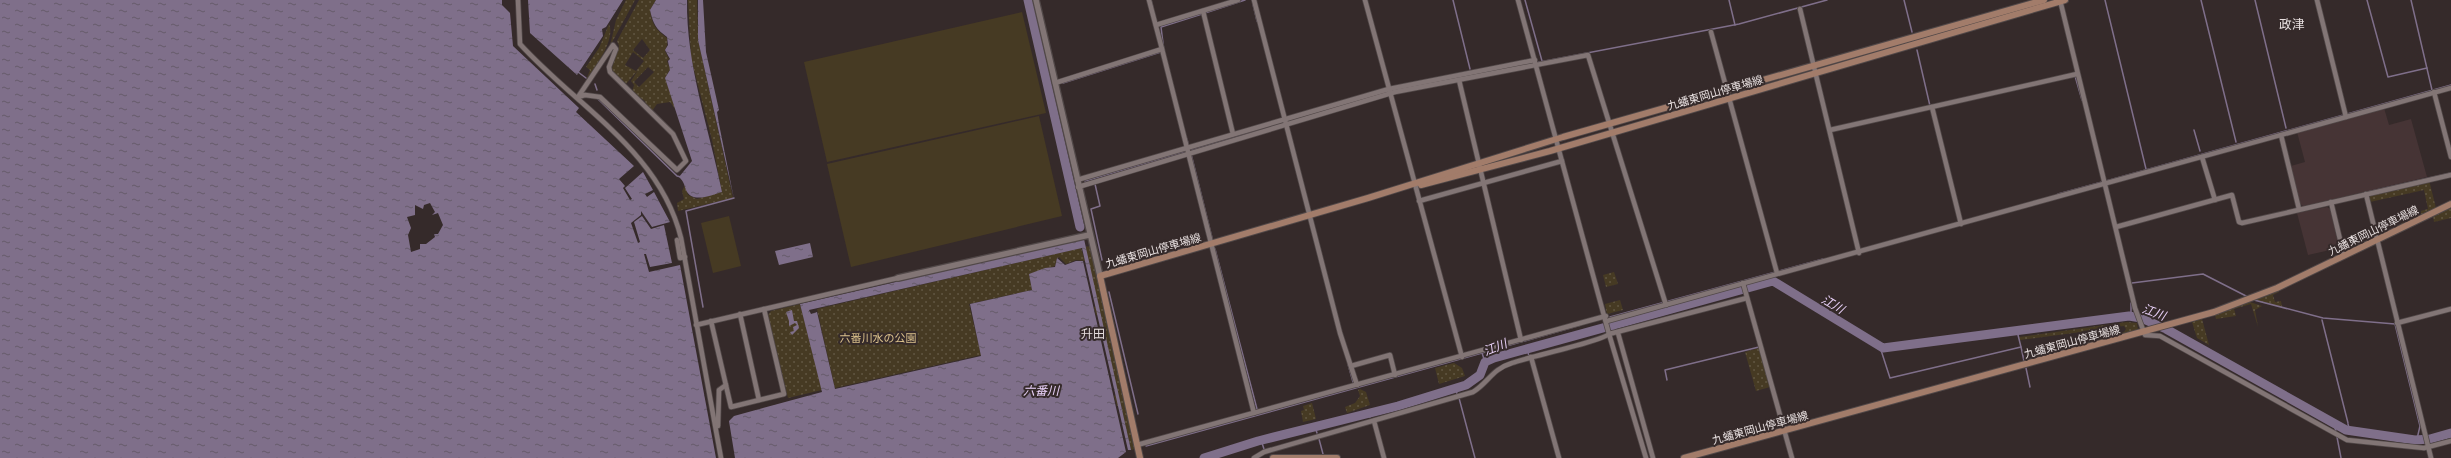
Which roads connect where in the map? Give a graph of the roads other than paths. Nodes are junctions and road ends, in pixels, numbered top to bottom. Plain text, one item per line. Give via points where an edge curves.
1 (518, 0) edge
2 (1036, 0) edge
3 (1149, 0) edge
4 (1238, 0) edge
5 (1254, 0) edge
6 (1365, 0) edge
7 (1518, 0) edge
8 (2044, 0) edge
9 (2317, 0) edge
10 (2061, 1) edge
11 (1800, 9) dead end
12 (1204, 12) junction
13 (1156, 25) junction
14 (1711, 32) dead end
15 (1162, 51) junction
16 (1535, 62) junction
17 (1814, 66) junction
18 (1816, 73) junction
19 (2078, 74) junction
20 (1459, 80) junction
21 (1055, 83) junction
22 (2451, 88) edge
23 (1389, 91) junction
24 (1726, 91) junction
25 (2434, 92) junction
26 (578, 97) junction
27 (1728, 99) junction
28 (1932, 108) junction
29 (2346, 115) junction
30 (1285, 122) junction
31 (1610, 124) junction
32 (1830, 130) junction
33 (1612, 132) junction
34 (1233, 134) junction
35 (2281, 135) junction
36 (1557, 140) junction
37 (1559, 148) junction
38 (1188, 151) junction
39 (2202, 157) junction
40 (2451, 157) edge
41 (1562, 161) junction
42 (1478, 163) junction
43 (1480, 170) junction
44 (2451, 174) edge
45 (1077, 180) junction
46 (2104, 182) junction
47 (1484, 183) junction
48 (1415, 185) junction
49 (1078, 187) junction
50 (2366, 194) junction
51 (2215, 199) junction
52 (1420, 201) junction
53 (2331, 202) junction
54 (2451, 204) edge
55 (2299, 209) junction
56 (1309, 214) junction
57 (1961, 222) junction
58 (2115, 226) junction
59 (1089, 235) junction
60 (677, 240) dead end
61 (2377, 240) junction
62 (1212, 243) junction
63 (1859, 251) junction
64 (2344, 256) junction
65 (685, 257) junction
66 (1776, 271) junction
67 (1100, 276) junction
68 (898, 278) joint
69 (1743, 283) junction
70 (1746, 297) junction
71 (1665, 303) junction
72 (764, 309) junction
73 (2451, 309) edge
74 (740, 314) junction
75 (1607, 320) junction
76 (711, 321) junction
77 (2397, 323) junction
78 (696, 325) junction
79 (2145, 332) junction
80 (1614, 333) junction
81 (1521, 340) junction
82 (1462, 356) junction
83 (1531, 357) junction
84 (1351, 366) junction
85 (1395, 375) junction
86 (726, 385) junction
87 (1357, 385) junction
88 (759, 400) junction
89 (1254, 413) junction
90 (1374, 421) junction
91 (1784, 431) junction
92 (718, 432) junction
93 (2451, 441) edge
94 (1137, 445) junction
95 (2427, 446) junction
96 (721, 458) edge
97 (1140, 458) edge
98 (1254, 458) edge
99 (1273, 458) edge
100 (1337, 458) edge
101 (1384, 458) edge
102 (1559, 458) edge
103 (1646, 458) edge
104 (1653, 458) edge
105 (1684, 458) edge
106 (1792, 458) edge
107 (2430, 458) edge

1 - 26 street via 520,44
2 - 21 street
3 - 13 street
4 - 12 street
5 - 30 street
6 - 23 street
7 - 16 street
8 - 17 main road, 九蟠東岡山停車場線
9 - 29 street
10 - 18 main road, 九蟠東岡山停車場線
10 - 19 street
11 - 17 street
12 - 13 street
12 - 34 street
13 - 15 street
14 - 24 street
15 - 21 street
15 - 38 street
16 - 20 street
16 - 23 street
16 - 31 street via 1588,55
16 - 36 street
17 - 18 street
17 - 24 main road, 九蟠東岡山停車場線
18 - 27 main road, 九蟠東岡山停車場線
18 - 32 street
19 - 28 street
19 - 46 street
20 - 23 street
20 - 42 street
21 - 45 street
22 - 25 street
23 - 30 street
23 - 48 street
24 - 27 street
24 - 31 main road, 九蟠東岡山停車場線
25 - 29 street
25 - 40 street
26 - 26 street via 585,95 600,98 676,170 686,161 673,134 610,72 609,67 616,49 614,45
26 - 65 street via 651,172 676,220
27 - 33 main road, 九蟠東岡山停車場線
27 - 66 street
28 - 32 street
28 - 57 street
29 - 35 street
30 - 34 street
30 - 38 street
30 - 56 street
31 - 33 street
31 - 36 main road, 九蟠東岡山停車場線
32 - 63 street
33 - 37 main road, 九蟠東岡山停車場線
33 - 71 street
34 - 38 street
35 - 39 street
35 - 55 street
36 - 37 street
36 - 42 main road, 九蟠東岡山停車場線
37 - 41 street
37 - 43 main road, 九蟠東岡山停車場線
38 - 45 street
38 - 49 street
38 - 62 street
39 - 46 street
39 - 51 street
41 - 47 street
41 - 75 street
42 - 43 street
42 - 48 main road, 九蟠東岡山停車場線
43 - 47 street
43 - 48 main road, 九蟠東岡山停車場線
44 - 50 street
45 - 49 street
46 - 57 street
46 - 58 street
47 - 52 street
47 - 81 street
48 - 52 street
48 - 56 main road, 九蟠東岡山停車場線
49 - 59 street
50 - 53 street
50 - 61 street
51 - 55 street via 2232,195 2239,222 2242,223
51 - 58 street
52 - 82 street
53 - 55 street
53 - 64 street
54 - 61 main road, 九蟠東岡山停車場線
56 - 62 main road, 九蟠東岡山停車場線
56 - 84 street
57 - 63 street
58 - 79 street via 2139,323
59 - 67 street
59 - 68 street
60 - 65 street via 680,258
61 - 64 main road, 九蟠東岡山停車場線
61 - 77 street
62 - 67 main road, 九蟠東岡山停車場線
62 - 89 street
63 - 66 street
64 - 79 main road, 九蟠東岡山停車場線 via 2267,292
65 - 78 street
66 - 69 street
67 - 94 main road, 九蟠東岡山停車場線
68 - 72 street
69 - 70 street
69 - 71 street
70 - 80 street
70 - 91 street
71 - 75 street
72 - 74 street
72 - 88 street via 784,394
73 - 77 street
74 - 76 street
74 - 88 street
75 - 80 street
75 - 81 street
76 - 78 street
76 - 86 street
77 - 95 street
78 - 92 street
79 - 91 main road, 九蟠東岡山停車場線
79 - 95 street via 2145,335 2160,336 2347,440
80 - 83 street
80 - 103 street
80 - 104 street
81 - 82 street
82 - 85 street
83 - 90 street via 1497,370 1473,392
83 - 102 street
84 - 85 street via 1390,355
84 - 87 street
85 - 87 street
86 - 88 street via 731,406
86 - 92 street via 719,390
87 - 89 street
89 - 94 street
90 - 98 street via 1264,452
90 - 101 street
91 - 105 main road, 九蟠東岡山停車場線
91 - 106 street
92 - 96 street
93 - 95 street
94 - 97 main road, 九蟠東岡山停車場線
95 - 107 street
99 - 100 main road

